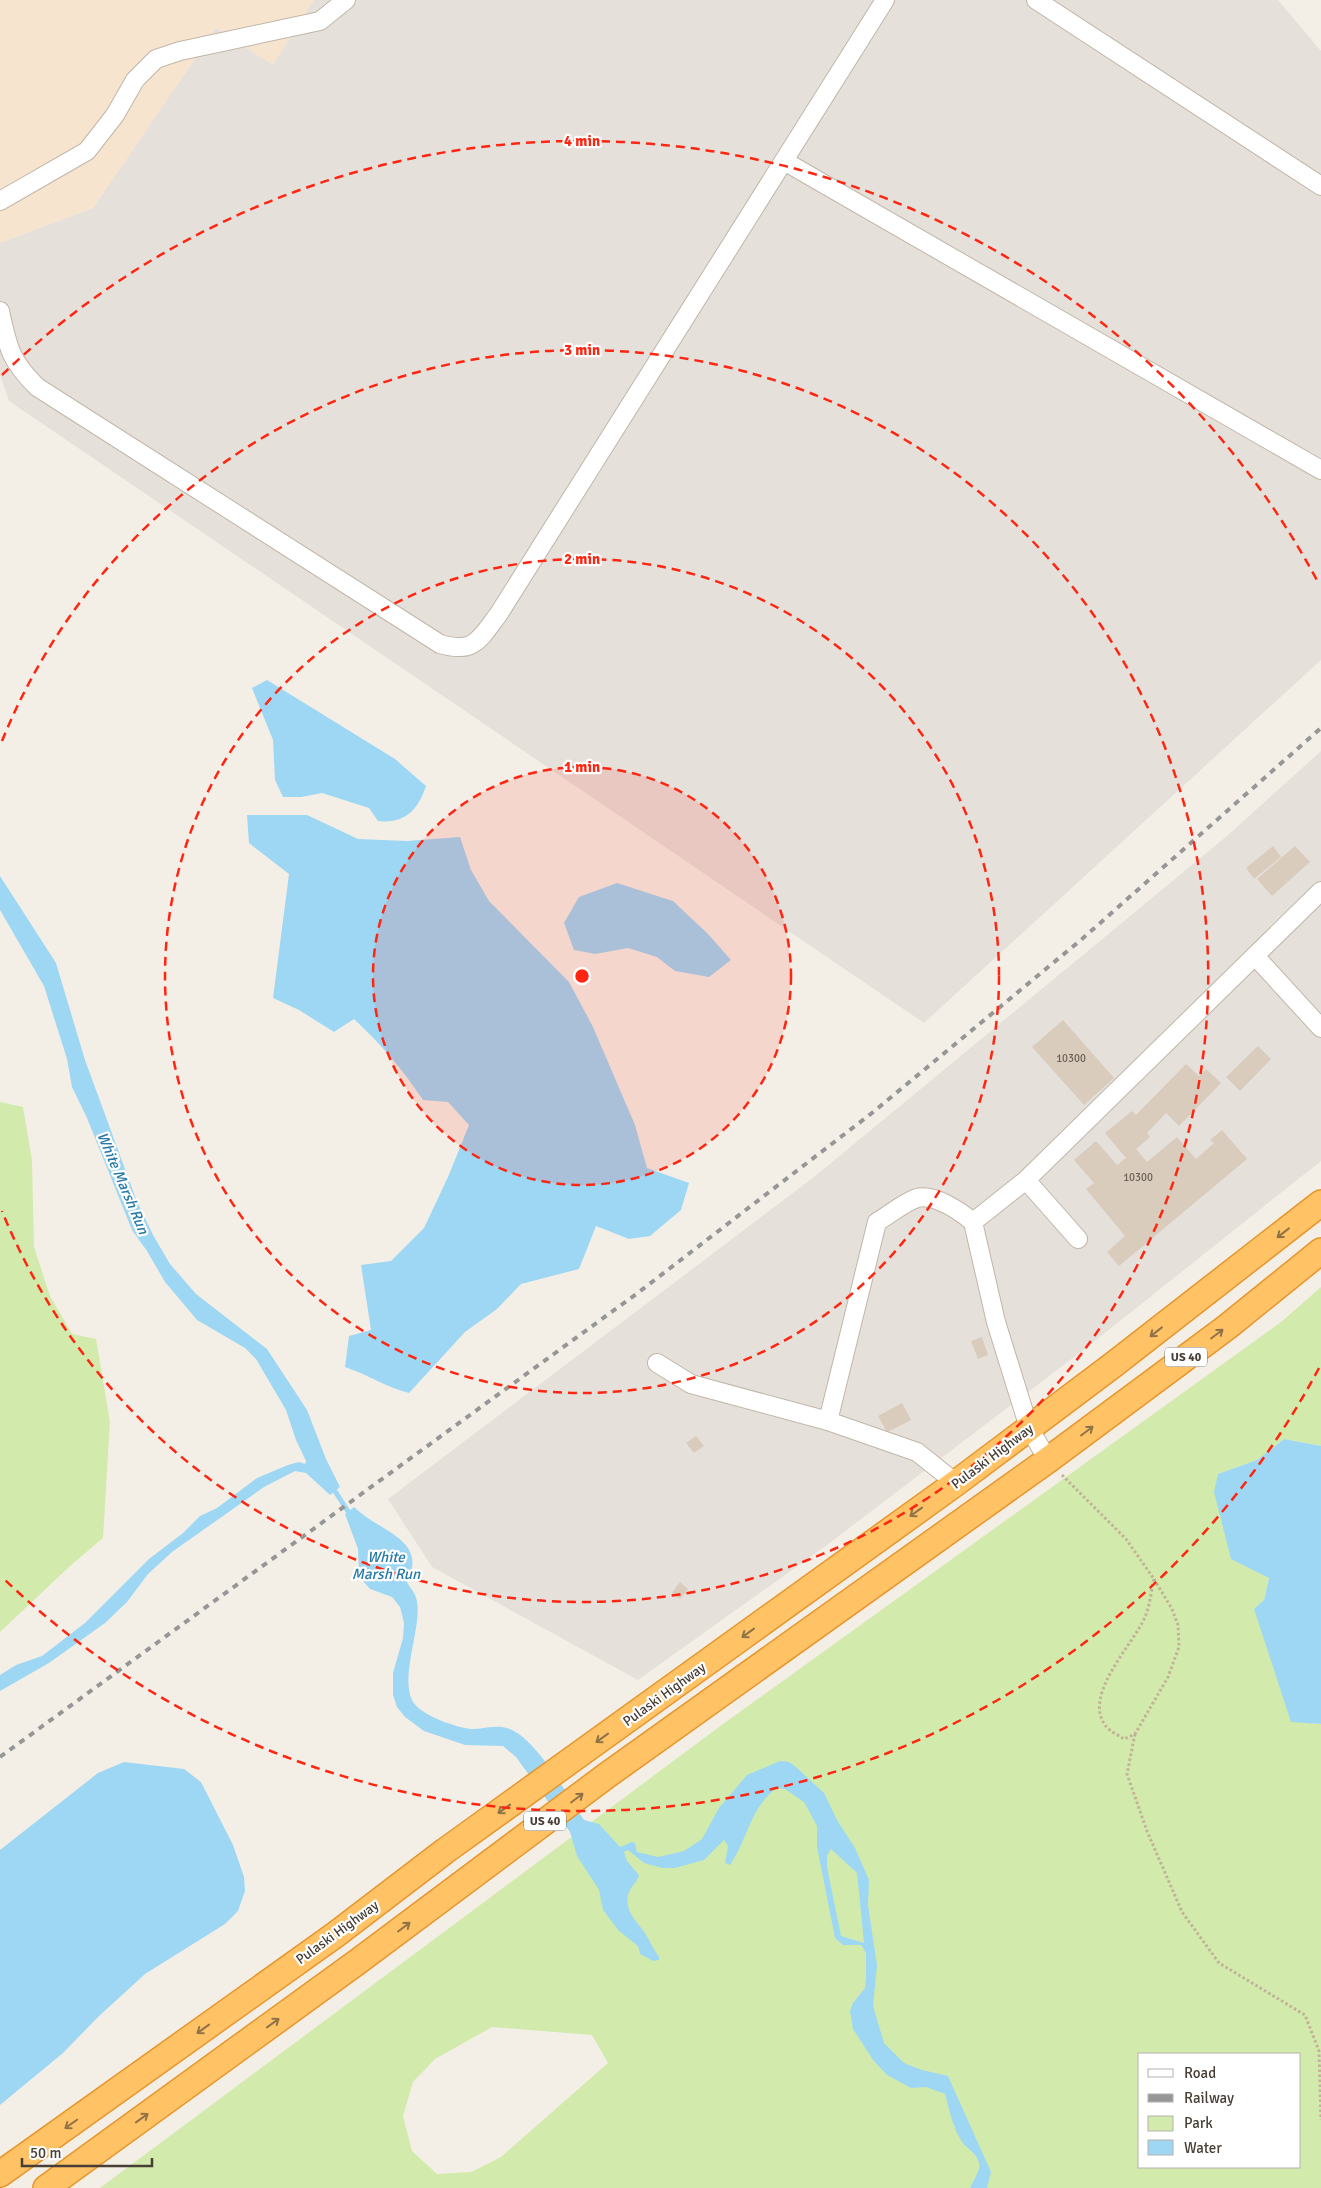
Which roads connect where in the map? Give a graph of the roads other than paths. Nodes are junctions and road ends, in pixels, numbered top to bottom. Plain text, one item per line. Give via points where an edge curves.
1 (346, 0) edge
2 (885, 0) edge
3 (1036, 0) edge
4 (784, 161) junction
5 (1321, 186) edge
6 (0, 201) edge
7 (0, 311) edge
8 (1321, 470) edge
9 (1321, 891) edge
10 (1255, 956) junction
11 (1321, 1028) edge
12 (1026, 1180) junction
13 (1321, 1203) edge
14 (973, 1222) junction
15 (1078, 1239) dead end
16 (1321, 1251) edge
17 (657, 1363) dead end
18 (828, 1421) junction
19 (1029, 1428) junction
20 (1048, 1460) junction
21 (956, 1483) junction
22 (0, 2174) edge
23 (46, 2188) edge

1 - 6 lane via 320,20 156,59 135,80 115,115 87,151
2 - 4 lane
3 - 5 lane
4 - 7 lane via 498,615 478,642 467,648 440,644 37,387 11,357
4 - 8 lane
9 - 10 lane
10 - 11 lane
10 - 12 lane
12 - 14 lane
12 - 15 lane
13 -> 19 highway, Pulaski Highway / US 40
14 - 18 lane via 947,1204 918,1198 877,1222
14 - 19 lane via 996,1322
20 -> 16 highway, US 40 via 1226,1327
17 - 18 lane via 690,1384
18 - 21 lane via 917,1452
19 - 20 lane
19 - 21 highway, Pulaski Highway / US 40
23 -> 20 highway, US 40 via 606,1776
21 -> 22 highway, Pulaski Highway / US 40 via 460,1840 335,1935

